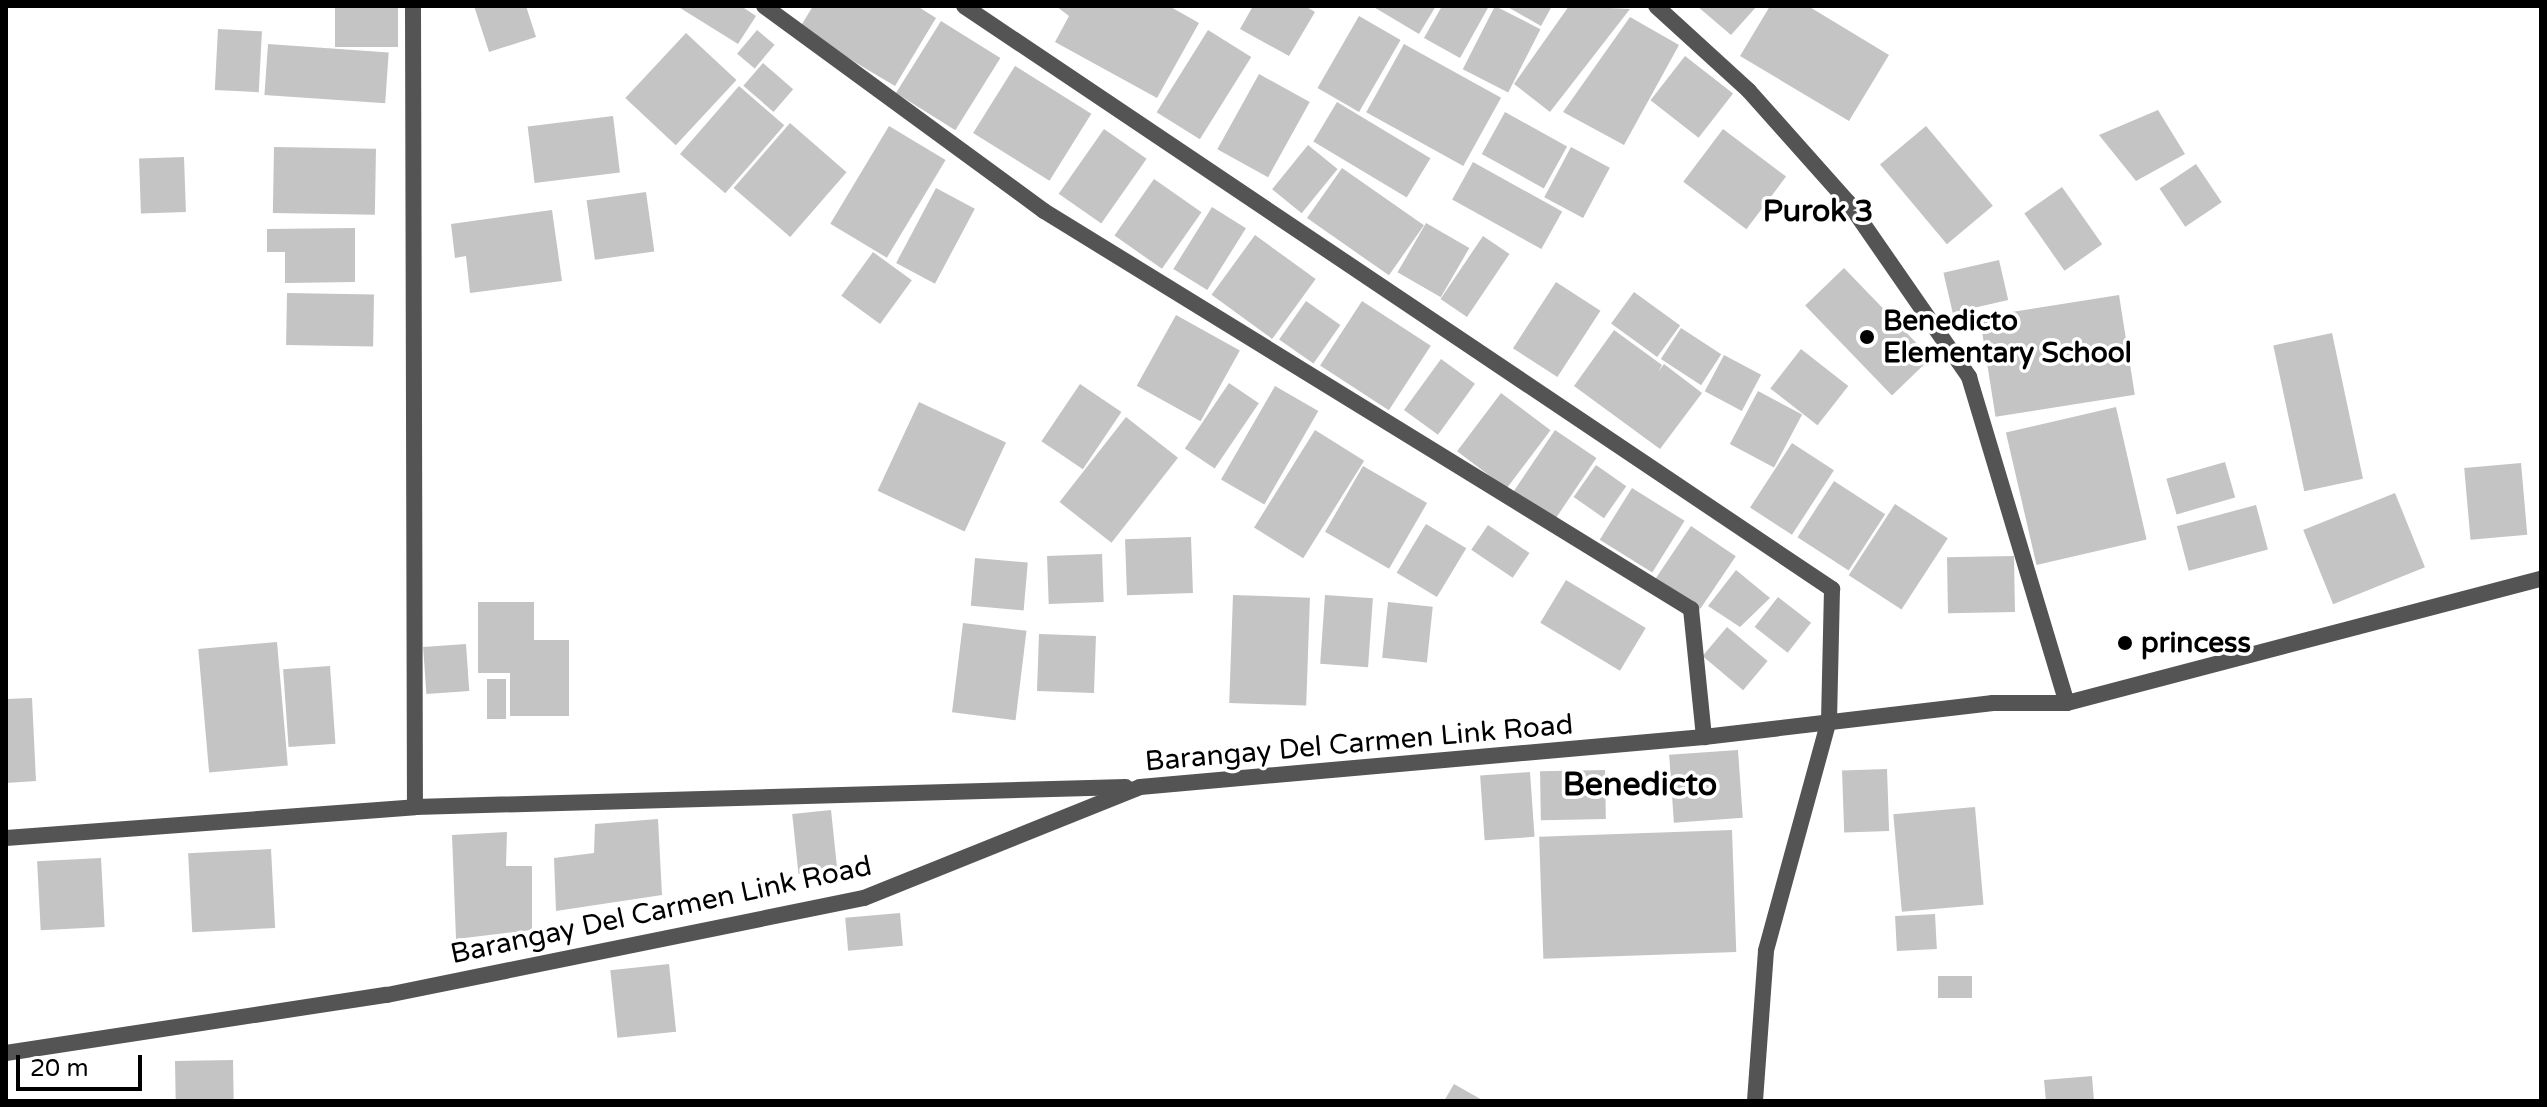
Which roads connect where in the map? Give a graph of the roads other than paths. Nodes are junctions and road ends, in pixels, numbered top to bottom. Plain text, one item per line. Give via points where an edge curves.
1 (413, 6) edge
2 (764, 6) edge
3 (964, 6) edge
4 (1656, 6) edge
5 (2541, 579) edge
6 (2067, 703) junction
7 (1829, 720) junction
8 (1704, 737) junction
9 (1140, 787) junction
10 (415, 807) junction
11 (6, 838) edge
12 (6, 1053) edge
13 (1755, 1101) edge

1 - 10 street
2 - 8 street via 1044,211 1691,609
3 - 7 street via 1832,589
4 - 6 street via 1749,91 1848,202 1969,377
5 - 6 street, Barangay Del Carmen Link Road
6 - 7 street, Barangay Del Carmen Link Road via 1993,703
7 - 8 street, Barangay Del Carmen Link Road
7 - 13 street via 1766,951
8 - 9 street, Barangay Del Carmen Link Road
9 - 10 street
9 - 12 street, Barangay Del Carmen Link Road via 864,898 387,995
10 - 11 street

